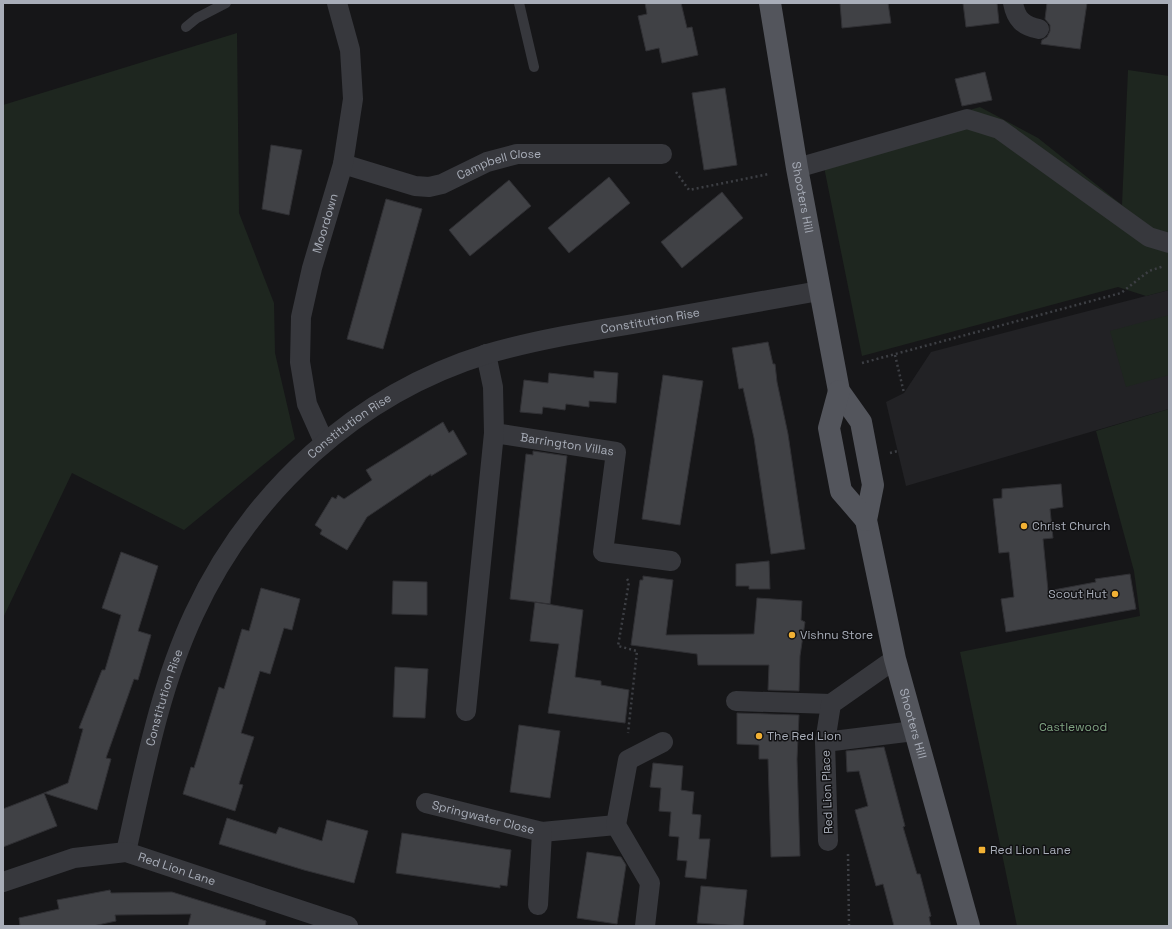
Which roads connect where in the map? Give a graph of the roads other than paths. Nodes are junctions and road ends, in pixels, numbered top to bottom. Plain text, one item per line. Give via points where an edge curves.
1 (226, 3) edge
2 (337, 3) edge
3 (519, 3) edge
4 (770, 3) edge
5 (1013, 3) edge
6 (186, 27) dead end
7 (1038, 29) dead end
8 (534, 67) dead end
9 (662, 154) road end
10 (343, 164) junction
11 (797, 168) junction
12 (1169, 243) edge
13 (819, 291) junction
14 (486, 354) junction
15 (839, 391) junction
16 (494, 433) junction
17 (324, 442) junction
18 (866, 520) junction
19 (672, 561) dead end
20 (895, 659) junction
21 (736, 701) dead end
22 (831, 704) junction
23 (466, 711) dead end
24 (914, 731) junction
25 (663, 742) dead end
26 (825, 742) junction
27 (426, 803) dead end
28 (616, 825) junction
29 (542, 832) junction
30 (828, 841) road end
31 (126, 852) junction
32 (3, 882) edge
33 (538, 905) dead end
34 (348, 926) edge
35 (645, 926) edge
36 (969, 926) edge

1 - 6 lane via 197,18
2 - 10 street, Moordown via 350,50 354,99
3 - 8 lane
4 - 11 main road, Shooters Hill
5 - 7 street via 1018,18 1024,24
9 - 10 street, Campbell Close via 517,154 488,162 442,184 429,187 415,186
10 - 17 street, Moordown via 300,317 300,362 307,404
11 - 12 street via 967,119 999,129 1149,237
11 - 13 main road, Shooters Hill
13 - 14 street, Constitution Rise via 555,337
13 - 15 main road, Shooters Hill
14 - 16 street via 493,387
14 - 17 street, Constitution Rise via 420,379 360,414
15 - 18 main road, Shooters Hill via 861,422 873,485
15 - 18 main road, Shooters Hill via 829,428 841,491
16 - 19 street, Barrington Villas via 616,452 603,552
16 - 23 street
17 - 31 street, Constitution Rise via 276,487 236,540 194,613 170,677 151,742
18 - 20 main road, Shooters Hill
20 - 22 street
20 - 24 main road, Shooters Hill
21 - 22 street
22 - 26 street, Red Lion Place
24 - 26 street, Red Lion Place
24 - 36 main road, Shooters Hill
25 - 28 street via 628,760
26 - 30 street, Red Lion Place
27 - 29 street, Springwater Close
28 - 29 street, Springwater Close
28 - 35 street via 650,883
29 - 33 street, Springwater Close
31 - 32 street, Red Lion Lane via 74,858
31 - 34 street, Red Lion Lane

